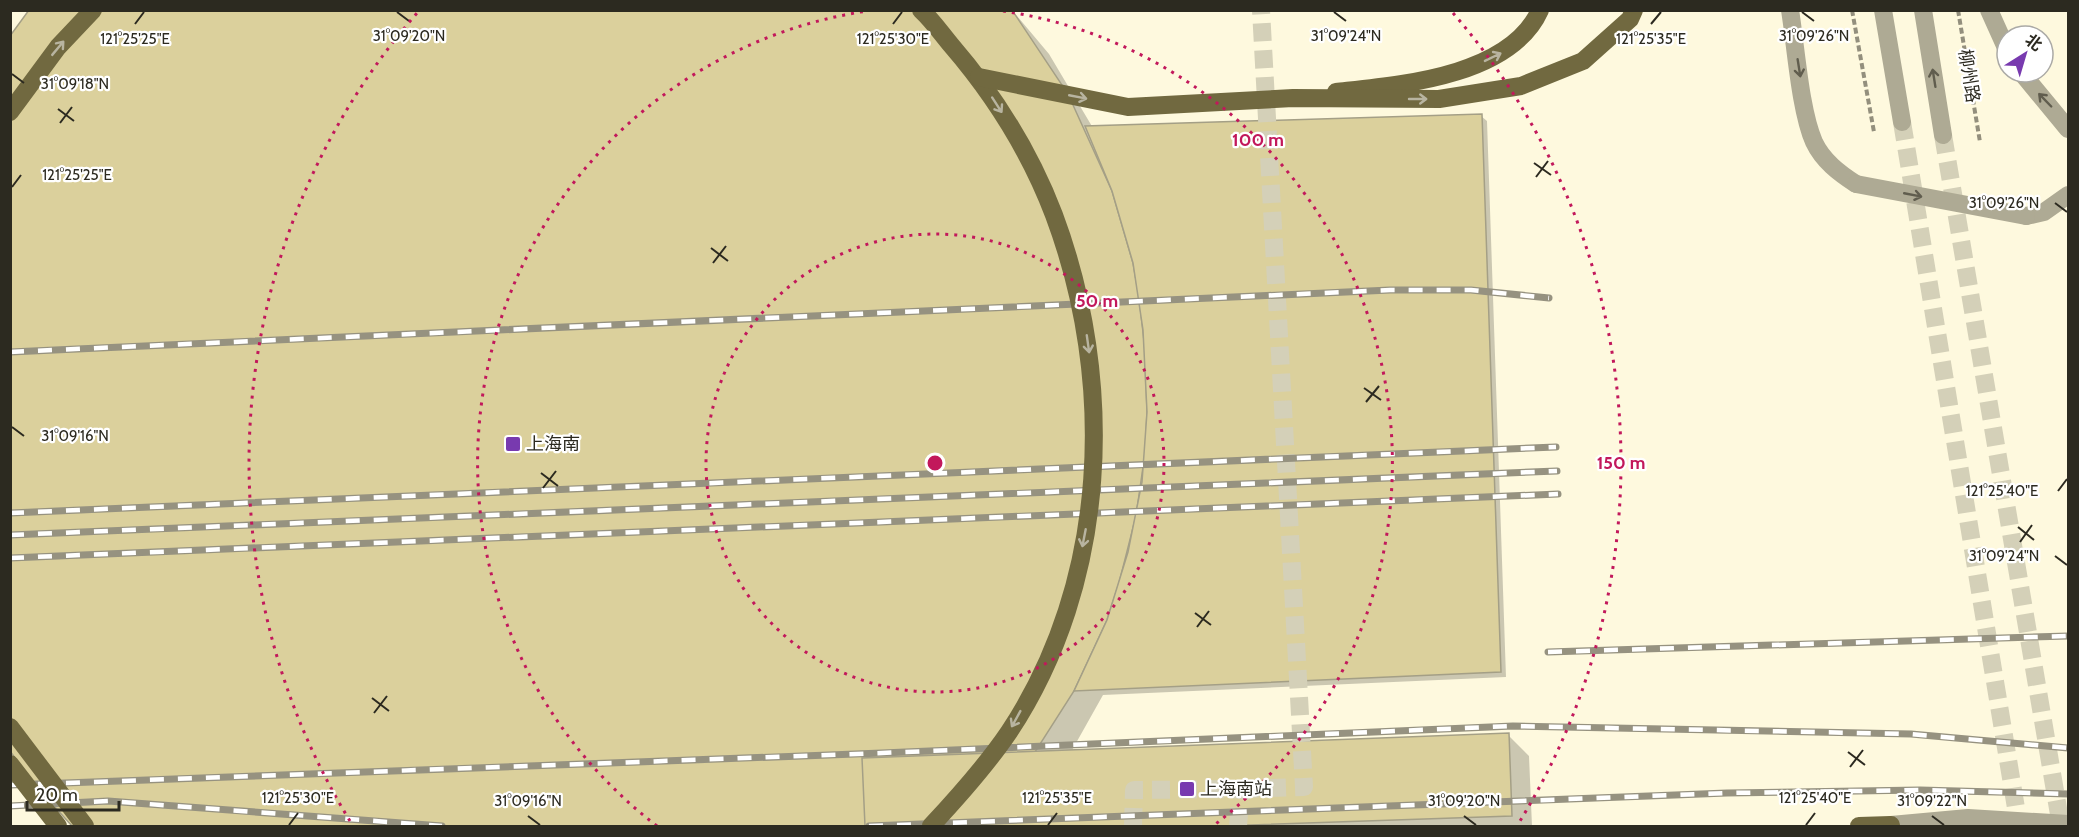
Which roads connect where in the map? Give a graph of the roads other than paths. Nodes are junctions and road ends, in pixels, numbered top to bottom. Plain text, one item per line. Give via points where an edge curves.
1 (93, 10) edge
2 (921, 10) edge
3 (1540, 10) edge
4 (1634, 10) edge
5 (1790, 10) edge
6 (1883, 10) edge
7 (1923, 10) edge
8 (1989, 10) edge
9 (1995, 24) edge
10 (979, 77) junction
11 (2031, 84) edge
12 (1293, 98) junction
13 (10, 112) edge
14 (1902, 122) tunnel mouth
15 (2068, 129) edge
16 (1943, 135) tunnel mouth
17 (2068, 195) edge
18 (10, 727) edge
19 (10, 764) edge
20 (1926, 824) edge
21 (2068, 824) edge
22 (1891, 825) edge
23 (58, 826) edge
24 (85, 826) edge
25 (931, 826) edge
26 (1858, 826) edge

13 -> 1 main road via 58,47
2 - 10 main road, bridge
12 -> 3 main road, bridge via 1430,81 1498,56 1534,22
12 -> 4 main road, bridge via 1439,99 1521,86 1583,61 1630,19
5 -> 17 street, bridge via 1815,143 1832,168 1856,184 2026,216 2044,212
6 - 14 street
16 -> 7 street, 柳州路
8 - 9 street
10 -> 12 main road, bridge via 1128,107
10 -> 25 main road, bridge via 1043,186 1066,248 1086,327 1094,381 1092,483 1085,536 1070,597 1035,684 971,784
15 -> 11 street
18 - 24 main road, bridge
19 - 23 main road, bridge
20 - 21 street via 1968,818
20 - 22 street
22 - 26 main road

